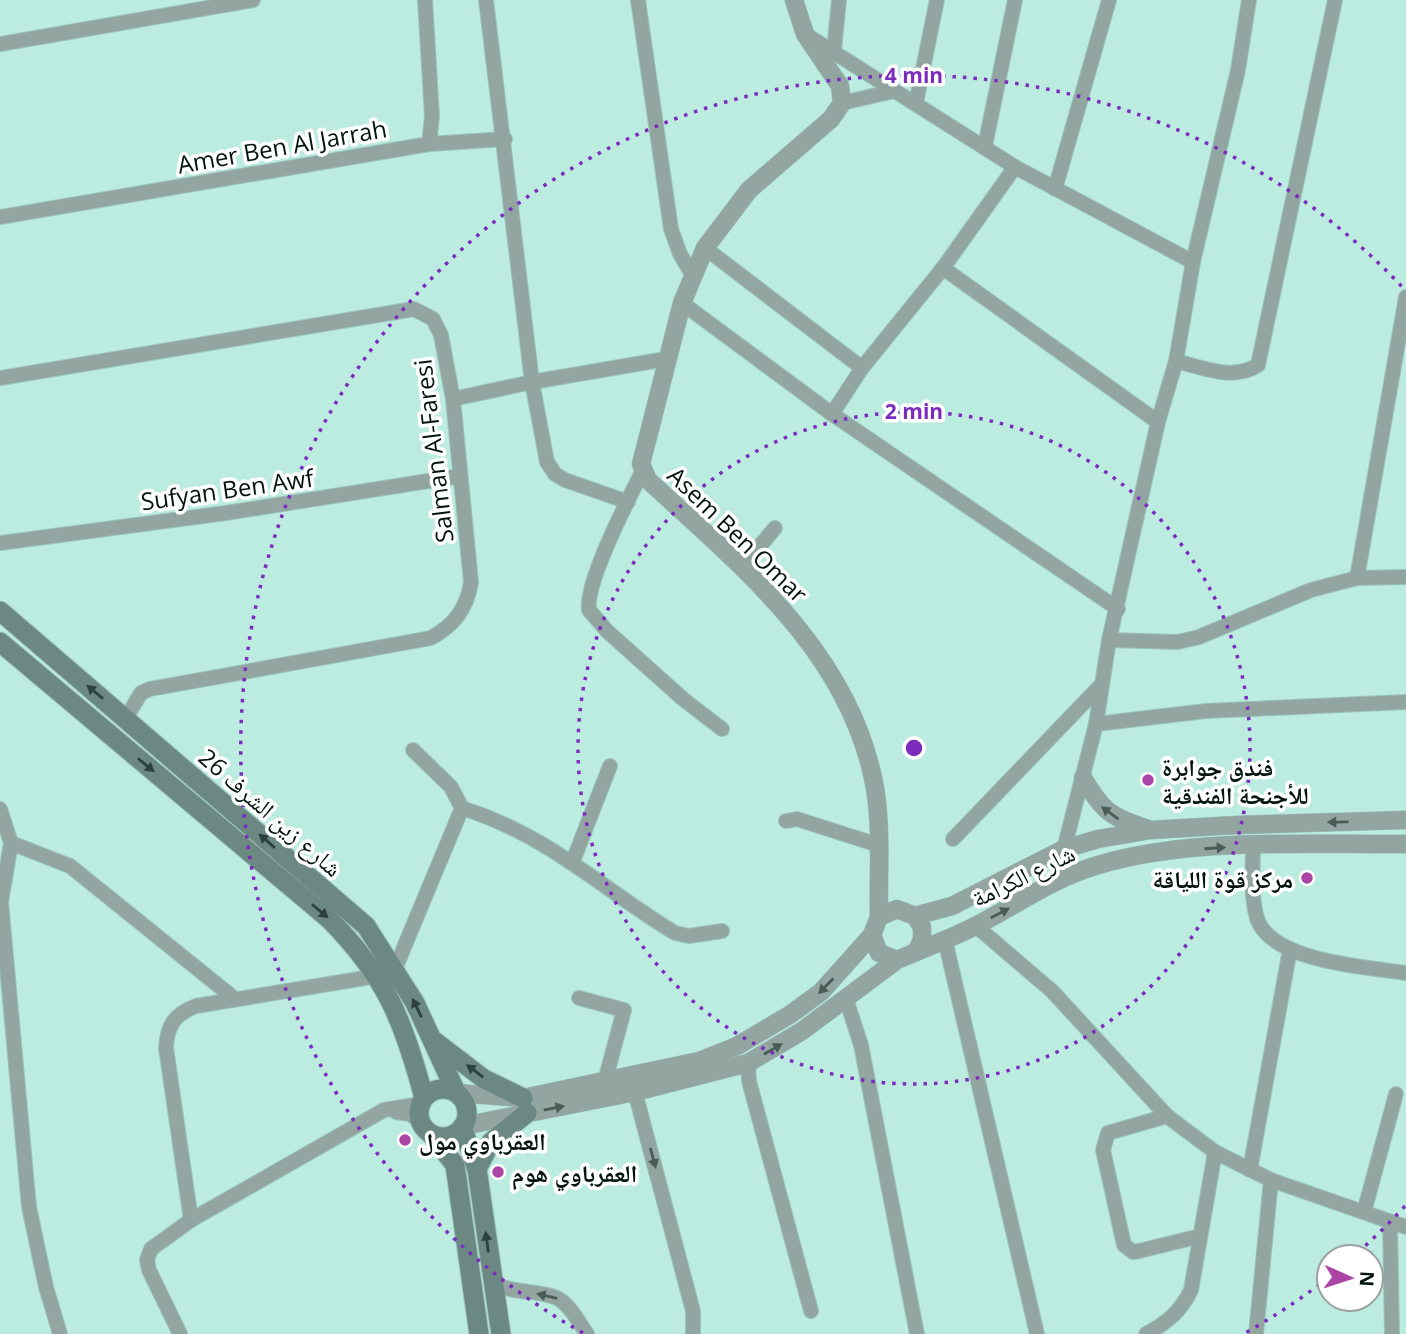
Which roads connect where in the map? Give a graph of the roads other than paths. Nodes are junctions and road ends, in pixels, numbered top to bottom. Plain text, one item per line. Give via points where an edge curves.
1 (253, 0) edge
2 (425, 0) edge
3 (486, 0) edge
4 (638, 0) edge
5 (794, 0) edge
6 (839, 0) edge
7 (937, 0) edge
8 (1014, 0) edge
9 (1109, 0) edge
10 (1250, 0) edge
11 (1335, 0) edge
12 (805, 34) junction
13 (0, 44) edge
14 (834, 50) junction
15 (894, 90) junction
16 (842, 103) junction
17 (916, 103) junction
18 (505, 139) junction
19 (429, 144) junction
20 (985, 146) junction
21 (1015, 167) junction
22 (1055, 189) junction
23 (0, 217) edge
24 (705, 248) junction
25 (1193, 262) junction
26 (943, 268) junction
27 (693, 276) junction
28 (1406, 297) edge
29 (682, 303) junction
30 (666, 359) junction
31 (1176, 361) junction
32 (862, 368) junction
33 (0, 378) edge
34 (532, 382) junction
35 (453, 399) junction
36 (832, 414) junction
37 (1158, 422) junction
38 (642, 470) junction
39 (460, 477) junction
40 (628, 502) junction
41 (775, 528) dead end
42 (0, 543) edge
43 (742, 567) junction
44 (1406, 577) edge
45 (1357, 578) junction
46 (1118, 609) junction
47 (2, 612) edge
48 (1110, 640) junction
49 (0, 642) edge
50 (1100, 686) junction
51 (1406, 702) edge
52 (126, 718) junction
53 (1096, 724) junction
54 (722, 729) dead end
55 (413, 750) dead end
56 (610, 766) dead end
57 (1083, 778) junction
58 (462, 808) junction
59 (0, 809) edge
60 (1406, 820) edge
61 (786, 821) dead end
62 (1151, 830) junction
63 (953, 839) dead end
64 (11, 842) junction
65 (1406, 844) edge
66 (878, 845) junction
67 (1253, 845) junction
68 (1064, 849) junction
69 (573, 861) junction
70 (878, 867) junction
71 (1065, 878) junction
72 (897, 909) junction
73 (915, 916) junction
74 (879, 917) junction
75 (976, 926) junction
76 (722, 932) dead end
77 (872, 935) junction
78 (945, 940) junction
79 (1290, 949) junction
80 (916, 952) junction
81 (897, 960) junction
82 (386, 972) junction
83 (1406, 973) edge
84 (579, 998) dead end
85 (235, 999) junction
86 (846, 999) junction
87 (431, 1038) junction
88 (748, 1063) junction
89 (605, 1081) junction
90 (635, 1092) junction
91 (456, 1093) junction
92 (1396, 1094) dead end
93 (525, 1105) junction
94 (424, 1115) junction
95 (1167, 1116) junction
96 (463, 1127) junction
97 (1215, 1152) junction
98 (477, 1169) junction
99 (1250, 1170) junction
100 (1271, 1180) junction
101 (1364, 1212) junction
102 (191, 1220) junction
103 (1390, 1222) junction
104 (1406, 1227) edge
105 (1200, 1236) junction
106 (492, 1283) junction
107 (811, 1311) dead end
108 (60, 1334) edge
109 (180, 1334) edge
110 (479, 1334) edge
111 (500, 1334) edge
112 (587, 1334) edge
113 (693, 1334) edge
114 (918, 1334) edge
115 (1037, 1334) edge
116 (1146, 1334) edge
117 (1256, 1334) edge
118 (1392, 1334) edge

1 - 13 street
2 - 19 street via 432,116
3 - 18 street
4 - 27 street via 671,229
5 - 12 street
6 - 14 street
7 - 17 street
8 - 20 street
9 - 22 street
10 - 25 street
11 - 31 street via 1258,365 1245,373 1224,373
12 - 14 street
12 - 16 street via 840,86
14 - 15 street
15 - 16 street
15 - 17 street
16 - 24 street, Asem Ben Omar via 831,119 749,190
17 - 20 street
18 - 19 street, Amer Ben Al Jarrah
18 - 34 street
19 - 23 street, Amer Ben Al Jarrah
20 - 21 street
21 - 22 street
21 - 26 street
22 - 25 street
24 - 27 street, Asem Ben Omar
24 - 32 street
25 - 31 street
26 - 32 street
26 - 37 street
27 - 29 street, Asem Ben Omar
28 - 45 street
29 - 30 street, Asem Ben Omar
29 - 36 street
30 - 34 street
30 - 38 street, Asem Ben Omar
31 - 37 street
32 - 36 street
33 - 35 street, Salman Al-Faresi via 414,309 433,318 442,335
34 - 35 street
34 - 40 street via 545,452 555,474
35 - 39 street, Salman Al-Faresi
36 - 46 street
37 - 46 street
38 - 40 street
38 - 43 street, Asem Ben Omar
39 - 42 street, Sufyan Ben Awf
39 - 52 street, Salman Al-Faresi via 471,582 460,616 447,629 431,638 159,686 141,693
40 - 54 street via 592,589 589,610 607,631
41 - 43 street
43 - 66 street, Asem Ben Omar via 821,657 861,730 875,790
44 - 45 street
45 - 48 street via 1311,590 1199,637 1178,642
46 - 48 street
52 -> 47 main road, شارع زين الشرف 26
48 - 50 street
49 -> 82 main road, شارع زين الشرف 26 via 330,919
50 - 53 street
50 - 63 street
51 - 53 street via 1206,711
82 -> 52 main road, شارع زين الشرف 26 via 366,926
53 - 57 street
55 - 58 street via 451,787
56 - 69 street
62 -> 57 street via 1113,818 1098,804
57 - 68 street
58 - 69 street via 523,831
58 - 82 street
59 - 64 street
60 -> 62 street, شارع الكرامة
61 - 66 street via 797,819
62 - 68 street, شارع الكرامة
64 - 85 street via 70,866
64 - 108 street via 1,902 29,1207
65 - 67 street, شارع الكرامة
66 - 70 street, Asem Ben Omar
71 -> 67 street, شارع الكرامة via 1150,853
67 - 79 street via 1257,917 1271,937
68 - 71 street
68 - 73 street, شارع الكرامة via 978,895
69 - 76 street via 675,933
70 - 72 street
70 - 74 street, Asem Ben Omar
75 -> 71 street, شارع الكرامة
72 - 73 street
72 - 74 street
73 - 80 street via 922,927
74 - 77 street
75 - 78 street, شارع الكرامة
75 - 95 street via 1052,991
77 - 81 street via 879,953
77 -> 89 street via 821,992 760,1034 699,1061
78 - 80 street, شارع الكرامة
78 - 115 street
79 - 83 street
79 - 99 street
80 - 81 street
81 - 86 street
82 - 85 street
87 -> 82 main road, شارع زين الشرف 26
82 - 94 main road, شارع زين الشرف 26 via 410,1045
84 - 89 street via 624,1010
85 - 102 street via 181,1012 166,1034
88 -> 86 street
86 - 114 street via 861,1045
87 - 91 main road, شارع زين الشرف 26
93 -> 87 main road
88 - 90 street
88 - 107 street
89 - 93 street
93 -> 90 street
90 -> 113 street via 693,1311
91 - 93 street
91 - 94 main road via 442,1089
91 - 96 main road via 466,1105
92 - 101 street
93 - 96 street
93 - 98 main road via 491,1143
94 - 96 main road via 444,1137
94 - 102 street via 384,1110
94 - 110 main road, شارع زين الشرف 26 via 455,1165
95 - 97 street
95 - 105 street via 1105,1137 1103,1150 1124,1245 1133,1252
96 - 98 main road
97 - 99 street
97 - 105 street
106 -> 98 main road
99 - 100 street
100 - 101 street
100 - 117 street
101 - 103 street
102 - 109 street via 151,1249 147,1260
103 - 104 street
103 - 118 street
105 - 116 street via 1191,1290 1182,1308
106 - 111 main road
112 -> 106 street via 562,1300 516,1293

